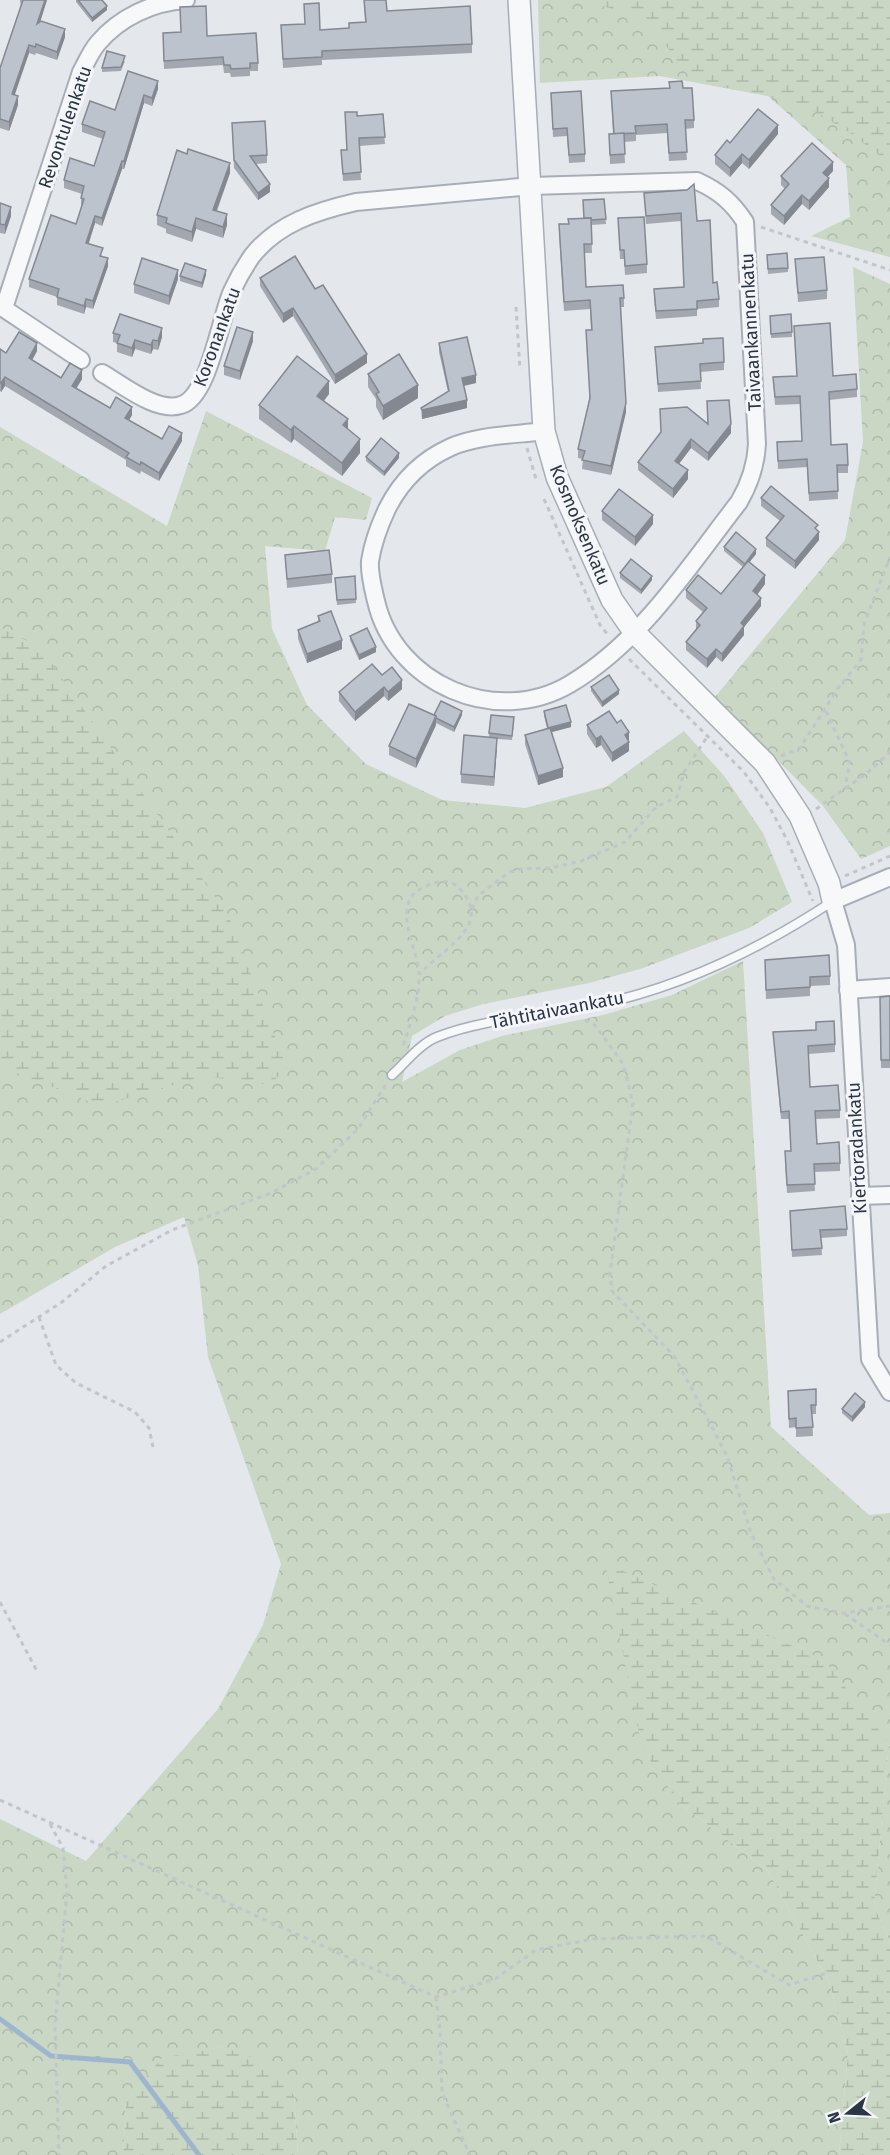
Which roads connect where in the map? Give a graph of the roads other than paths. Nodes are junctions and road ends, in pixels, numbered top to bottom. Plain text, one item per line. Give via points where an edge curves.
1 (186, 0) edge
2 (519, 0) edge
3 (531, 186) junction
4 (2, 307) edge
5 (81, 360) dead end
6 (102, 373) dead end
7 (535, 432) junction
8 (635, 633) junction
9 (890, 877) edge
10 (826, 898) junction
11 (890, 987) edge
12 (848, 990) junction
13 (392, 1075) road end
14 (890, 1195) edge
15 (860, 1196) junction
16 (890, 1392) edge

1 - 4 street, Revontulenkatu via 165,1 141,10 97,43 81,72
2 - 3 street, Kosmoksenkatu
3 - 6 street, Koronankatu via 356,202 300,218 273,235 247,265 232,291 202,384 192,400 180,406 164,406
3 - 7 street, Kosmoksenkatu
3 - 8 street, Taivaankannenkatu via 697,181 732,202 746,222 756,462 739,502
4 - 5 street
7 - 8 street, Kosmoksenkatu via 612,600
7 - 8 street, Taivaankannenkatu via 452,447 418,466 394,495 378,529 370,562 371,581 387,635 402,655 439,686 483,701 529,699 568,685
8 - 10 street, Kosmoksenkatu via 765,764 801,816
9 - 10 street, Tähtitaivaankatu
10 - 12 street, Kiertoradankatu via 846,945
10 - 13 lane, Tähtitaivaankatu via 782,933 713,968 637,994 567,1011 499,1020 435,1038
11 - 12 street
12 - 15 street, Kiertoradankatu
14 - 15 street
15 - 16 street, Kiertoradankatu via 870,1359

